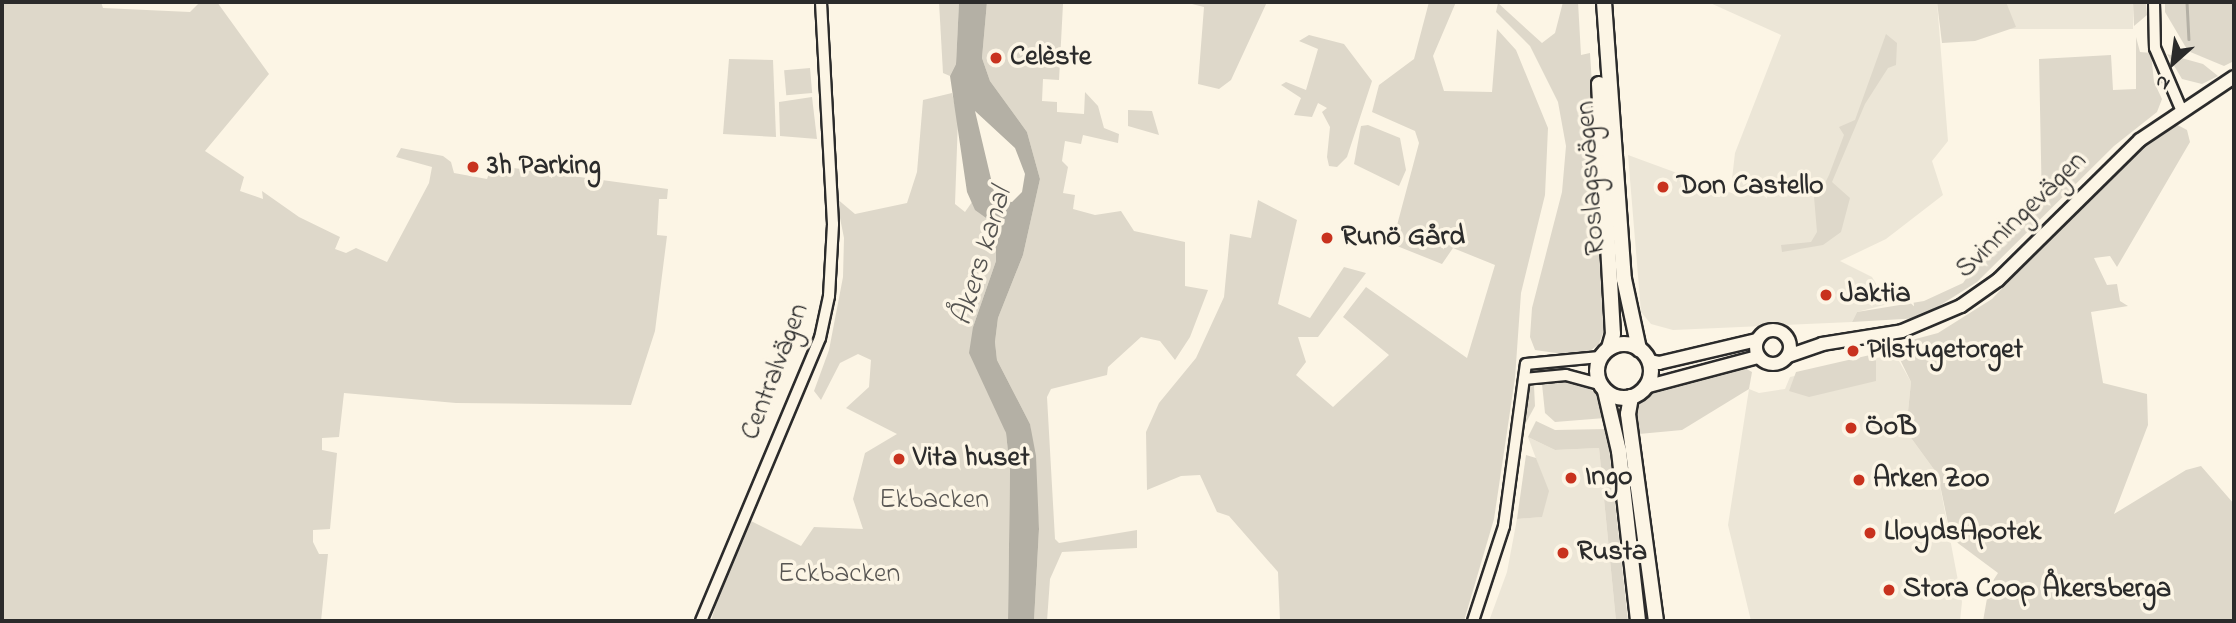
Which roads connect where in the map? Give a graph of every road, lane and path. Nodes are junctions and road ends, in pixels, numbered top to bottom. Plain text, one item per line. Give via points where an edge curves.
1 (821, 2) edge
2 (1595, 2) edge
3 (1604, 2) edge
4 (2154, 2) edge
5 (2234, 77) edge
6 (2181, 109) junction
7 (1788, 339) junction
8 (1757, 340) junction
9 (1822, 344) junction
10 (1639, 349) junction
11 (1604, 353) junction
12 (1788, 356) junction
13 (1758, 357) junction
14 (1649, 362) junction
15 (1524, 379) junction
16 (1603, 387) junction
17 (1645, 387) junction
18 (1632, 397) junction
19 (701, 621) edge
20 (1473, 621) edge
21 (1637, 621) edge
22 (1656, 621) edge

1 - 19 street, Centralvägen via 833,224 829,296 820,338
2 - 11 main road, Roslagsvägen via 1613,334
3 - 10 main road, Roslagsvägen via 1624,279
4 - 6 street via 2155,48
5 - 6 main road, Svinningevägen
6 - 9 main road, Svinningevägen via 2116,161 1981,293 1902,331
7 - 8 main road via 1777,330 1768,330
7 - 9 main road, Svinningevägen
7 - 12 main road
8 - 13 main road
8 - 14 main road
9 - 12 main road, Svinningevägen
10 - 11 main road via 1622,344
10 - 14 main road
11 - 15 street via 1526,364
11 - 16 main road
12 - 13 main road via 1772,365
13 - 17 main road
14 - 17 main road
15 - 16 street via 1566,375
15 - 20 street via 1504,526
16 - 18 main road
16 - 21 main road via 1619,451
17 - 18 main road
18 - 22 main road via 1628,414

